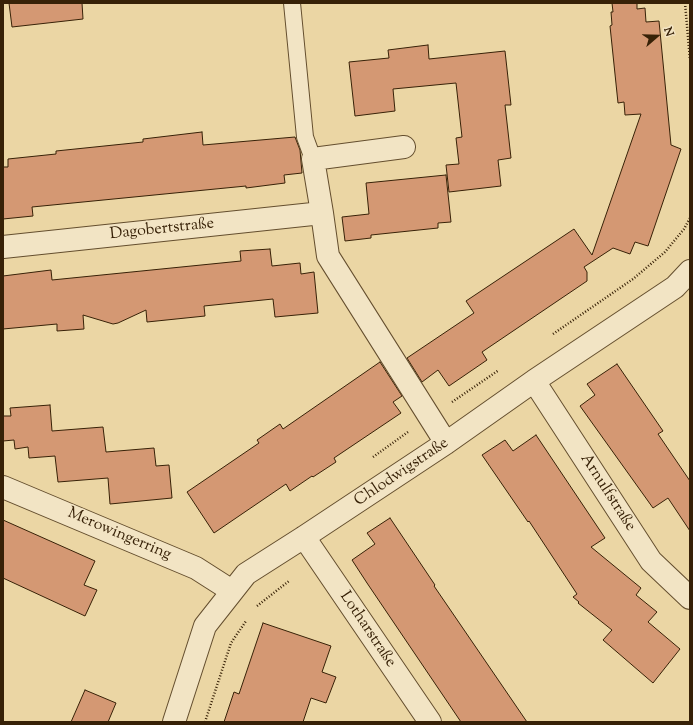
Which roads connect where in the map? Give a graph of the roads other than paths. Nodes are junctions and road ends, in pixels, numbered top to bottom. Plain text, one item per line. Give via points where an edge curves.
1 (292, 3) edge
2 (404, 147) dead end
3 (313, 159) junction
4 (322, 213) junction
5 (3, 247) edge
6 (690, 271) edge
7 (534, 380) junction
8 (446, 443) junction
9 (3, 486) edge
10 (304, 537) junction
11 (232, 591) junction
12 (690, 598) edge
13 (174, 722) edge
14 (430, 722) edge

1 - 3 lane via 305,137
2 - 3 street
3 - 4 street
4 - 5 street, Dagobertstraße
4 - 8 street via 328,256
6 - 7 street, Chlodwigstraße via 675,287
7 - 8 street, Chlodwigstraße
7 - 12 street, Arnulfstraße via 651,561
8 - 10 street, Chlodwigstraße
9 - 11 street, Merowingerring via 196,568
10 - 11 street, Chlodwigstraße via 246,574
10 - 14 street, Lotharstraße
11 - 13 street, Chlodwigstraße via 205,626

